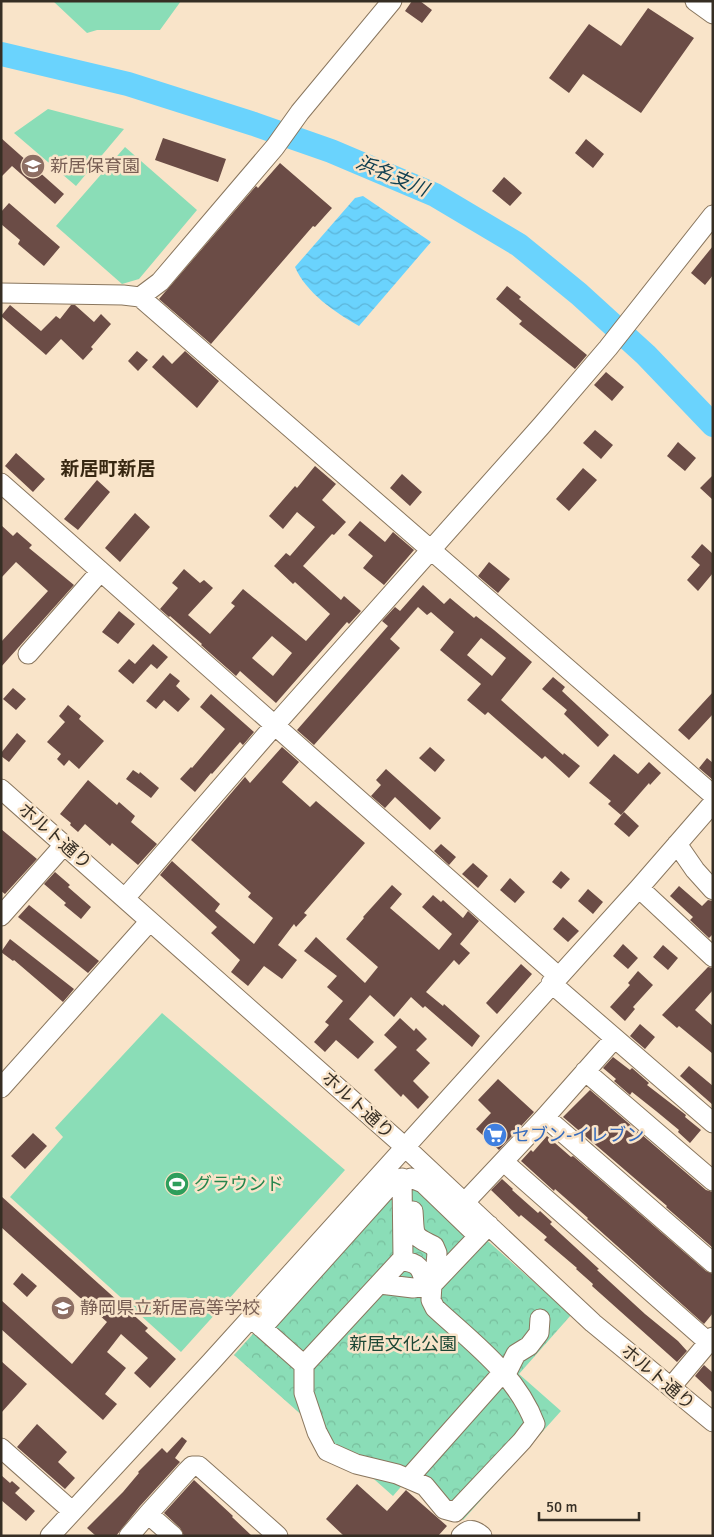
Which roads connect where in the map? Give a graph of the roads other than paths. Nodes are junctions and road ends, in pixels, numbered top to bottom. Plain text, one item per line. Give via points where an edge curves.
1 (392, 1) edge
2 (695, 1) edge
3 (713, 14) edge
4 (713, 215) edge
5 (1, 293) edge
6 (140, 297) junction
7 (1, 483) edge
8 (430, 550) junction
9 (100, 572) junction
10 (28, 654) dead end
11 (274, 726) junction
12 (1, 789) edge
13 (713, 795) edge
14 (713, 803) edge
15 (677, 844) junction
16 (64, 845) junction
17 (639, 888) junction
18 (713, 890) edge
19 (125, 898) junction
20 (1, 916) edge
21 (150, 921) junction
22 (713, 957) edge
23 (554, 980) junction
24 (614, 1039) junction
25 (585, 1071) junction
26 (1, 1088) edge
27 (545, 1117) junction
28 (713, 1123) edge
29 (405, 1147) junction
30 (504, 1162) junction
31 (407, 1178) junction
32 (713, 1181) edge
33 (465, 1202) junction
34 (484, 1230) junction
35 (417, 1238) junction
36 (407, 1261) junction
37 (713, 1263) edge
38 (433, 1281) junction
39 (380, 1284) junction
40 (540, 1319) dead end
41 (256, 1323) junction
42 (711, 1340) edge
43 (304, 1366) junction
44 (506, 1374) junction
45 (671, 1387) junction
46 (713, 1422) edge
47 (1, 1448) edge
48 (408, 1479) junction
49 (72, 1511) junction
50 (148, 1514) junction
51 (50, 1536) edge
52 (129, 1536) edge
53 (173, 1536) edge
54 (278, 1536) edge
55 (461, 1536) edge
56 (482, 1536) edge

1 - 6 street via 275,147 160,282
2 - 3 street
4 - 8 street via 608,348
5 - 6 street
6 - 8 street
7 - 9 street
8 - 11 street
8 - 13 street
9 - 10 street
9 - 11 street
11 - 19 street
11 - 23 street
12 - 16 street, ホルト通り
14 - 15 street
15 - 17 street
15 - 18 street
16 - 19 street, ホルト通り
16 - 20 street
17 - 22 street
17 - 23 street
19 - 21 street, ホルト通り
21 - 26 street
21 - 29 street, ホルト通り
23 - 24 street
23 - 29 street
24 - 25 street
24 - 28 street
25 - 27 street
25 - 32 street
27 - 30 street
27 - 37 street
29 - 33 street, ホルト通り
29 - 41 street
30 - 33 street
30 - 42 street
31 - 34 street via 423,1183
31 - 35 street
31 - 36 street via 403,1258
31 - 41 street via 394,1181
33 - 34 street, ホルト通り
34 - 38 street
34 - 45 street, ホルト通り
35 - 36 street
35 - 38 street via 434,1246 437,1253
36 - 38 street
36 - 39 street
38 - 39 street via 413,1288
38 - 44 street via 431,1300 435,1308
39 - 43 street
40 - 44 street via 539,1333 529,1346 516,1354
41 - 43 street
41 - 49 street
42 - 45 street
43 - 48 street via 304,1393 327,1451 356,1464
44 - 48 street via 496,1380
44 - 48 street via 529,1408 535,1424 455,1512 444,1509 425,1486
45 - 46 street, ホルト通り
47 - 49 street
49 - 51 street
50 - 52 street
50 - 53 street
50 - 54 street via 187,1470 199,1466
55 - 56 street via 471,1529

